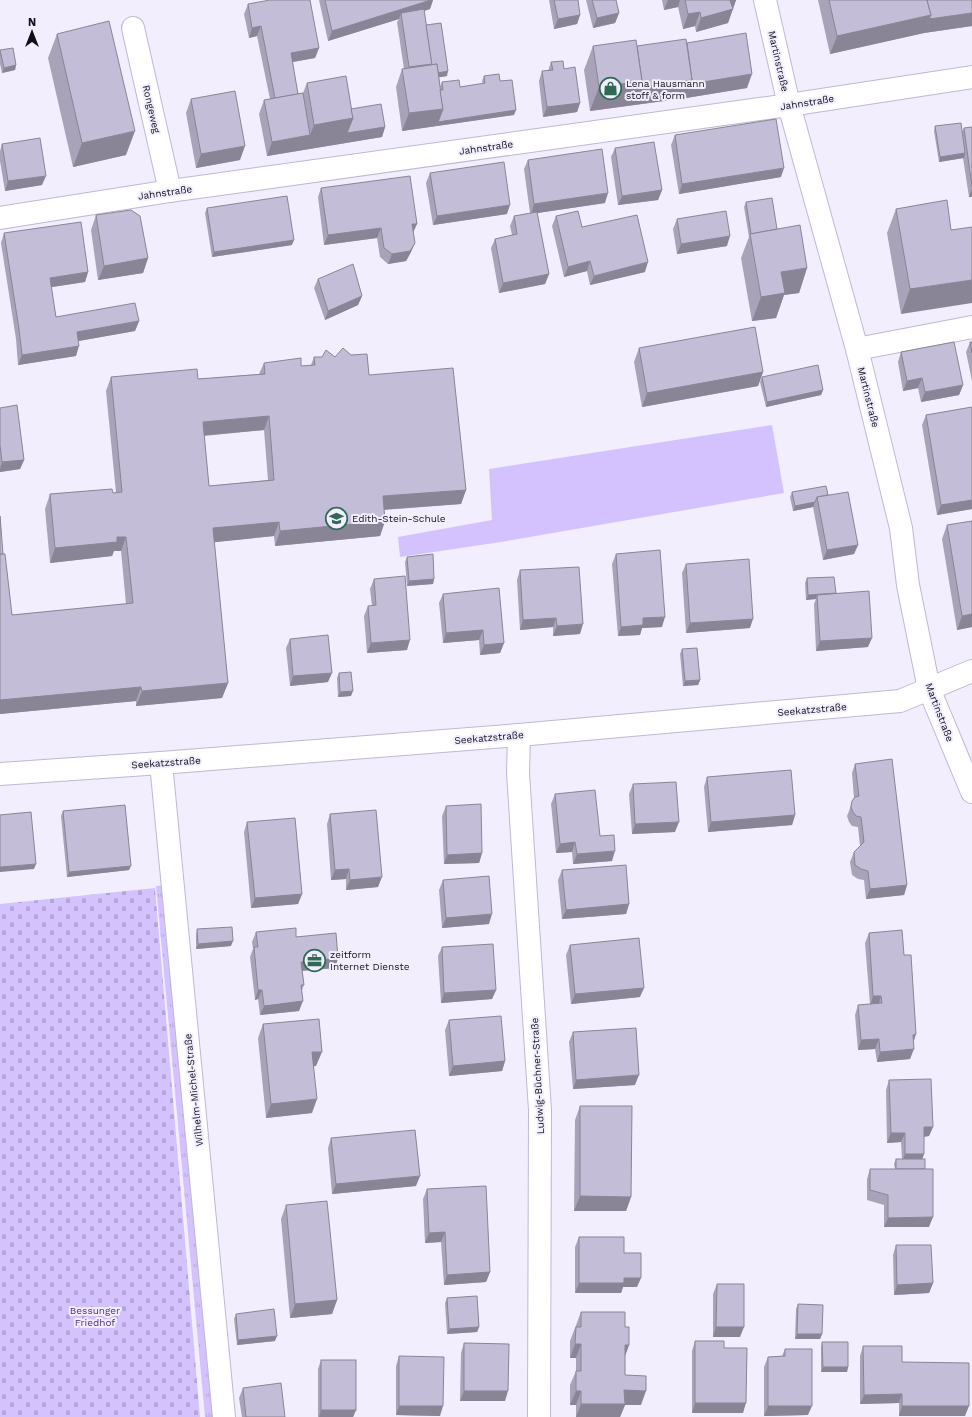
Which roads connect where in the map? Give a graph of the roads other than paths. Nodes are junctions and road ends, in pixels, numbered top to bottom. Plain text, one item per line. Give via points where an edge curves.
1 (765, 0) edge
2 (133, 28) dead end
3 (972, 77) edge
4 (789, 105) junction
5 (170, 191) junction
6 (0, 218) edge
7 (972, 327) edge
8 (857, 349) junction
9 (972, 671) edge
10 (929, 689) junction
11 (519, 734) junction
12 (161, 763) junction
13 (0, 774) edge
14 (972, 792) edge
15 (224, 1417) edge
16 (539, 1417) edge

1 - 4 street, Martinstraße
2 - 5 street, Rongeweg
3 - 4 street, Jahnstraße
4 - 5 street, Jahnstraße
4 - 8 street, Martinstraße
5 - 6 street, Jahnstraße
7 - 8 street
8 - 10 street, Martinstraße via 901,528 908,585
9 - 10 street, Seekatzstraße
10 - 11 street, Seekatzstraße via 900,701
10 - 14 street, Martinstraße
11 - 12 street, Seekatzstraße
11 - 16 street, Ludwig-Büchner-Straße via 518,773 540,1110
12 - 13 street, Seekatzstraße
12 - 15 street, Wilhelm-Michel-Straße

